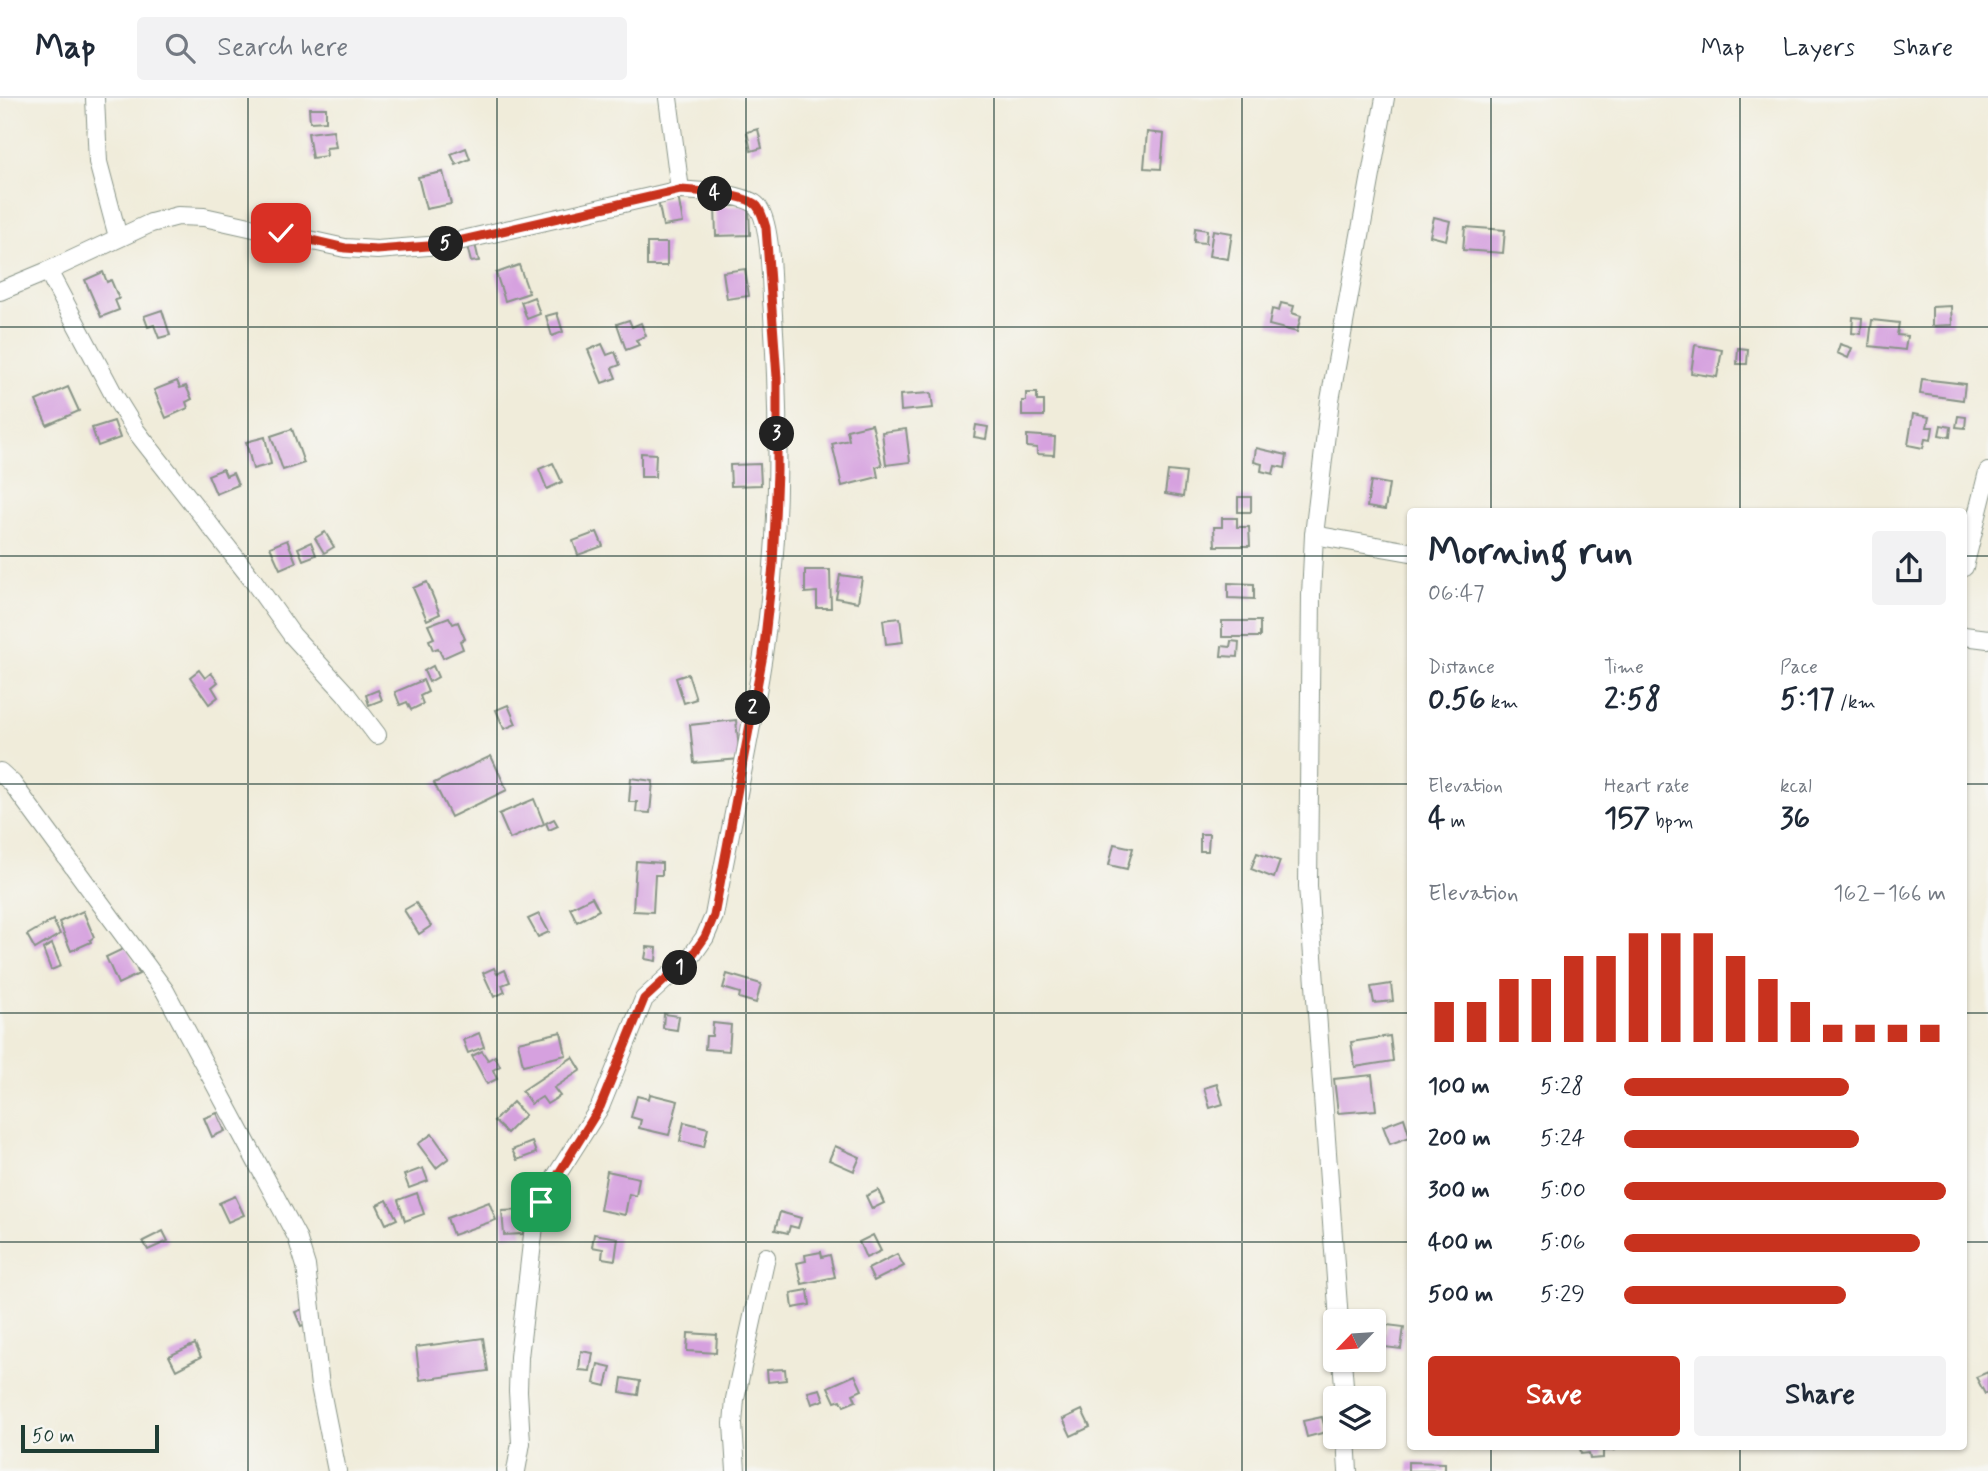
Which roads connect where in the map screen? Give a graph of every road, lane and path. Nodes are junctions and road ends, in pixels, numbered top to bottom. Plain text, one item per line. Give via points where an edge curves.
1 (95, 98) edge
2 (668, 98) edge
3 (1385, 98) edge
4 (680, 190) junction
5 (118, 237) junction
6 (48, 271) junction
7 (0, 291) edge
8 (1988, 472) edge
9 (1314, 535) junction
10 (1407, 551) edge
11 (1967, 555) edge
12 (1967, 636) edge
13 (1988, 639) edge
14 (377, 735) dead end
15 (0, 772) edge
16 (766, 1257) dead end
17 (1338, 1309) edge
18 (1347, 1449) edge
19 (337, 1471) edge
20 (516, 1471) edge
21 (736, 1471) edge
22 (1348, 1471) edge

1 - 5 street via 98,162
2 - 4 street
3 - 9 street via 1329,400
4 - 5 street via 441,245 345,248 204,217 178,216
4 - 20 street via 747,200 757,205 766,228 777,377 777,472 763,655 714,916 693,954 644,999 600,1107 535,1217 519,1357 521,1443
5 - 6 street
6 - 7 street
6 - 14 street via 136,430 292,635
8 - 11 street
9 - 10 street
9 - 17 street via 1308,886
12 - 13 street
15 - 19 street via 166,991 297,1237 306,1266 320,1386
16 - 21 street via 736,1399
18 - 22 street

